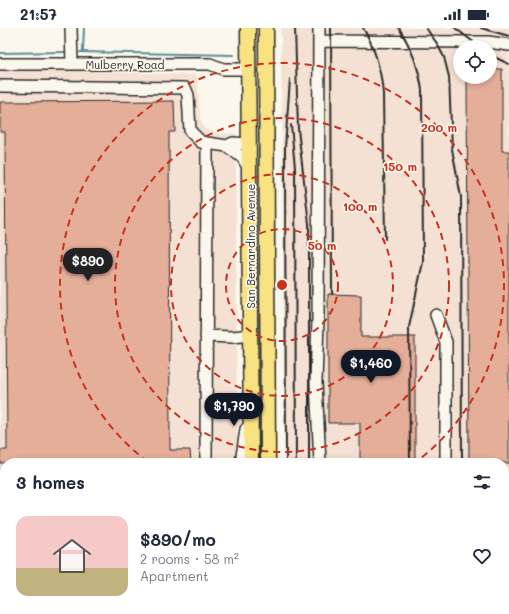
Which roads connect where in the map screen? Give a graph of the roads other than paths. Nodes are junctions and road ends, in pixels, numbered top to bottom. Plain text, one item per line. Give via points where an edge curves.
1 (72, 28) edge
2 (248, 28) edge
3 (266, 28) edge
4 (319, 28) edge
5 (319, 41) junction
6 (509, 45) edge
7 (0, 64) edge
8 (72, 64) junction
9 (249, 69) junction
10 (0, 86) edge
11 (207, 143) junction
12 (249, 144) junction
13 (227, 146) junction
14 (249, 170) junction
15 (267, 260) junction
16 (436, 315) dead end
17 (250, 335) junction
18 (206, 336) junction
19 (233, 337) junction
20 (250, 353) junction
21 (250, 395) junction
22 (206, 458) edge
23 (242, 458) edge
24 (251, 458) edge
25 (268, 458) edge
26 (268, 458) edge
27 (320, 458) edge
28 (446, 458) edge

1 - 8 street
2 - 9 main road, San Bernardino Avenue
3 - 15 main road, San Bernardino Avenue
4 - 5 street
5 - 6 street via 480,42
5 - 27 street via 316,382
7 - 8 street, Mulberry Road
8 - 9 street, Mulberry Road via 210,64 223,69
9 - 12 main road, San Bernardino Avenue
10 - 11 street via 185,88 188,95 190,131 201,142
11 - 13 street
11 - 18 street
12 - 13 street via 233,143
12 - 14 main road, San Bernardino Avenue
12 - 15 main road via 258,152 260,160 260,225
13 - 14 street via 243,158
14 - 17 main road, San Bernardino Avenue
15 - 25 main road, San Bernardino Avenue
16 - 28 street via 446,342
17 - 19 street
17 - 20 main road, San Bernardino Avenue
17 - 26 main road via 261,351 261,416
18 - 19 street
18 - 22 street
19 - 20 street
20 - 21 main road, San Bernardino Avenue
21 - 23 street
21 - 24 main road, San Bernardino Avenue

